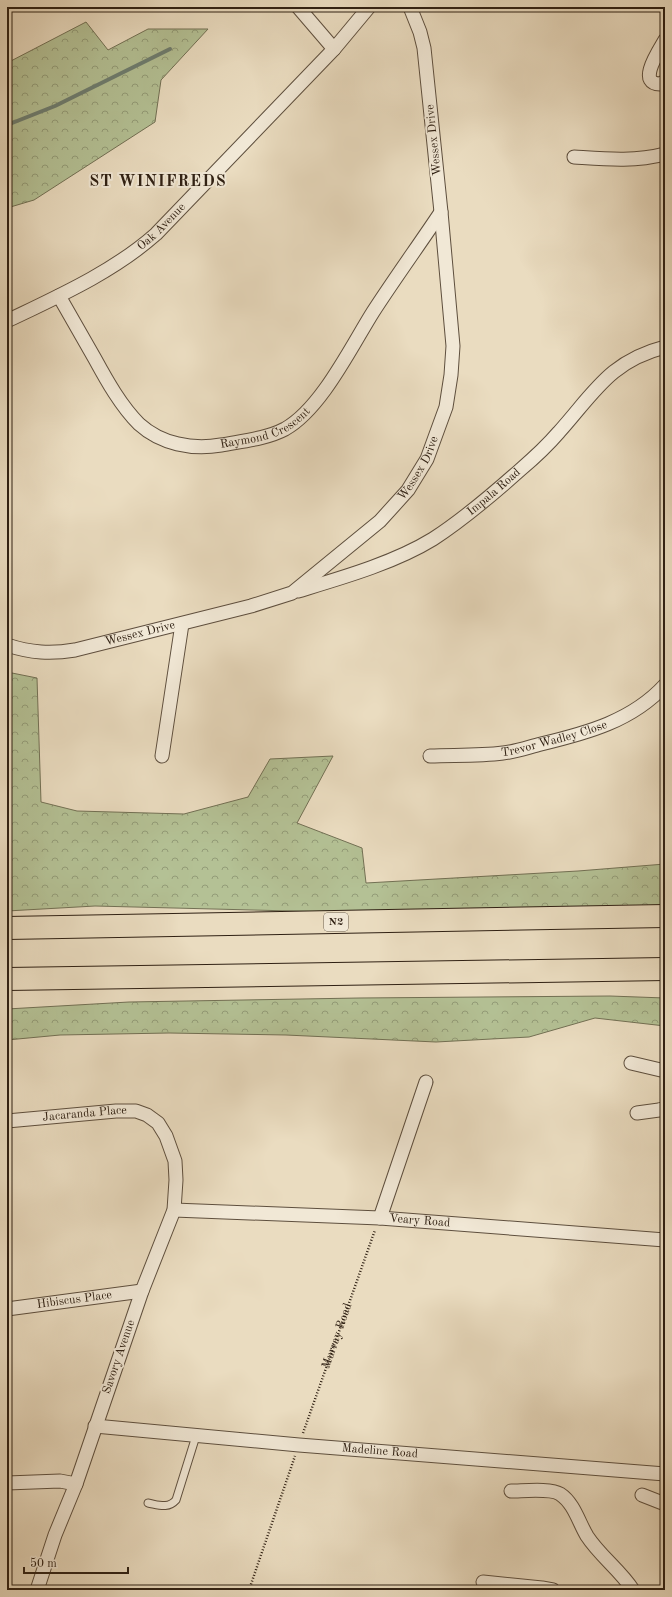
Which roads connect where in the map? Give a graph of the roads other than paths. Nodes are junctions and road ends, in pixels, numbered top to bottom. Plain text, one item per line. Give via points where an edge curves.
1 (298, 7) edge
2 (369, 7) edge
3 (410, 7) edge
4 (665, 40) edge
5 (334, 49) junction
6 (665, 81) edge
7 (665, 154) edge
8 (574, 157) dead end
9 (441, 212) junction
10 (59, 296) junction
11 (7, 321) edge
12 (665, 347) edge
13 (292, 593) junction
14 (182, 624) junction
15 (7, 645) edge
16 (665, 685) edge
17 (162, 756) dead end
18 (430, 756) dead end
19 (665, 916) edge
20 (7, 921) edge
21 (78, 927) junction
22 (7, 928) edge
23 (665, 969) edge
24 (113, 978) junction
25 (7, 979) edge
26 (7, 990) edge
27 (630, 1063) dead end
28 (665, 1071) edge
29 (426, 1082) dead end
30 (665, 1108) edge
31 (637, 1113) dead end
32 (7, 1121) edge
33 (158, 1123) joint
34 (174, 1210) junction
35 (380, 1218) junction
36 (665, 1240) edge
37 (142, 1291) junction
38 (7, 1308) edge
39 (95, 1426) junction
40 (196, 1436) junction
41 (665, 1474) edge
42 (7, 1483) edge
43 (76, 1484) junction
44 (511, 1491) dead end
45 (642, 1495) dead end
46 (148, 1503) dead end
47 (665, 1504) edge
48 (483, 1582) dead end
49 (37, 1590) edge
50 (553, 1590) edge
51 (633, 1590) edge

1 - 5 street
2 - 5 street, Oak Avenue
3 - 9 street, Wessex Drive via 424,48
4 - 6 street via 651,64 650,73 655,83 661,84
5 - 10 street, Oak Avenue via 156,234 120,262
7 - 8 street via 626,160
9 - 10 street, Raymond Crescent via 316,402 298,420 274,434 202,447 182,446 153,434 139,424 106,380
9 - 13 street, Wessex Drive via 453,346 452,375 446,407 427,459 408,490 380,520
10 - 11 street, Oak Avenue
12 - 13 street, Impala Road via 647,352 625,363 606,377 543,450 467,514 431,540 351,575
13 - 14 street, Wessex Drive
14 - 15 street, Wessex Drive via 60,652 30,652
14 - 17 street
16 - 18 street, Trevor Wadley Close via 655,697 627,716 580,735 503,753
19 - 21 highway, N2
20 - 21 highway via 62,923
21 - 22 highway, N2
23 - 24 highway
24 - 25 highway
24 - 26 highway via 79,986
27 - 28 street
29 - 35 street
30 - 31 street
32 - 33 street, Jacaranda Place via 136,1111
33 - 34 street, Savory Avenue via 175,1161
34 - 35 street, Veary Road
34 - 37 street, Savory Avenue
35 - 36 street, Veary Road
37 - 38 street, Hibiscus Place
37 - 39 street, Savory Avenue
39 - 40 street, Madeline Road
39 - 43 street, Savory Avenue
40 - 41 street, Madeline Road
40 - 46 lane via 176,1500 166,1506
42 - 43 street via 60,1481
43 - 49 street, Savory Avenue via 55,1535
44 - 51 street via 550,1491 560,1494 572,1507 594,1546 618,1570
45 - 47 street
48 - 50 street

